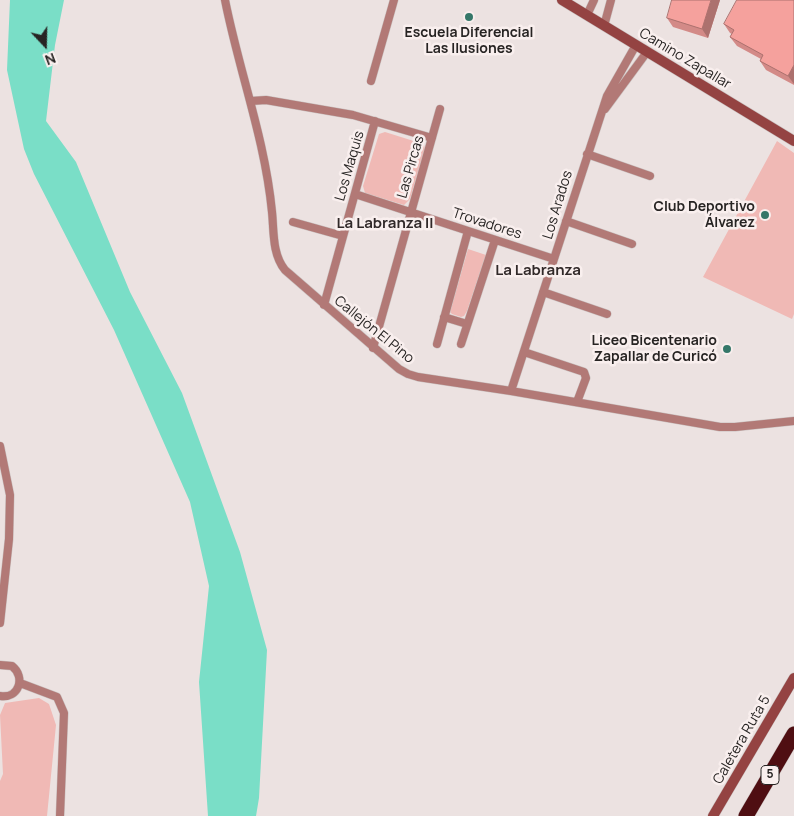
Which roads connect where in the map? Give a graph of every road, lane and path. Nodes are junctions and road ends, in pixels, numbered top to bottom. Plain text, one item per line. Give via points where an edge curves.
1 (225, 0) edge
2 (394, 0) edge
3 (562, 0) edge
4 (594, 0) edge
5 (611, 0) edge
6 (587, 15) junction
7 (604, 26) junction
8 (636, 45) junction
9 (647, 52) junction
10 (371, 81) dead end
11 (251, 101) junction
12 (440, 109) dead end
13 (602, 112) junction
14 (375, 122) junction
15 (432, 138) junction
16 (794, 141) edge
17 (587, 154) junction
18 (650, 176) dead end
19 (355, 194) junction
20 (411, 213) junction
21 (566, 221) junction
22 (293, 222) dead end
23 (468, 231) junction
24 (343, 236) junction
25 (495, 240) junction
26 (632, 244) dead end
27 (554, 259) junction
28 (544, 292) junction
29 (324, 305) junction
30 (607, 314) dead end
31 (444, 317) junction
32 (467, 324) junction
33 (437, 344) dead end
34 (461, 344) dead end
35 (373, 348) junction
36 (524, 352) junction
37 (511, 391) junction
38 (577, 402) junction
39 (794, 421) edge
40 (0, 446) edge
41 (0, 623) edge
42 (0, 665) edge
43 (794, 678) edge
44 (20, 683) junction
45 (0, 696) edge
46 (794, 734) edge
47 (794, 754) edge
48 (60, 816) edge
49 (713, 816) edge
50 (746, 816) edge
51 (758, 816) edge

1 - 11 street, Callejón El Pino
2 - 10 street
3 - 6 street, Camino Zapallar
4 - 6 street
5 - 7 street
6 - 7 street, Camino Zapallar
7 - 8 street, Camino Zapallar
8 - 9 street, Camino Zapallar
8 - 13 street, Los Arados via 611,87
9 - 13 street, Los Arados
9 - 16 street, Camino Zapallar
11 - 14 street via 266,100 353,115
11 - 29 street, Callejón El Pino via 268,177 278,259 285,270
12 - 15 street, Las Pircas
13 - 17 street, Los Arados
14 - 15 street
14 - 19 street, Los Maquis
15 - 20 street, Las Pircas
17 - 18 street
17 - 21 street, Los Arados
19 - 20 street, Trovadores
19 - 24 street, Los Maquis
20 - 23 street, Trovadores
20 - 35 street, Las Pircas
21 - 26 street
21 - 27 street, Los Arados
22 - 24 street
23 - 25 street, Trovadores
23 - 31 street
24 - 29 street, Los Maquis
25 - 27 street, Trovadores
25 - 32 street
27 - 28 street, Los Arados
28 - 30 street
28 - 36 street, Los Arados
29 - 35 street, Callejón El Pino
31 - 32 street
31 - 33 street
32 - 34 street
35 - 37 street, Callejón El Pino via 413,376
36 - 37 street, Los Arados
36 - 38 street via 584,372 586,378
37 - 38 street, Callejón El Pino
38 - 39 street, Callejón El Pino via 720,427
40 - 41 street via 10,496 10,539
42 - 44 street via 16,669
43 - 49 street, Caletera Ruta 5
44 - 45 street via 12,694
44 - 48 street via 57,697 64,713
46 - 50 highway, 5
47 - 51 highway, 5

